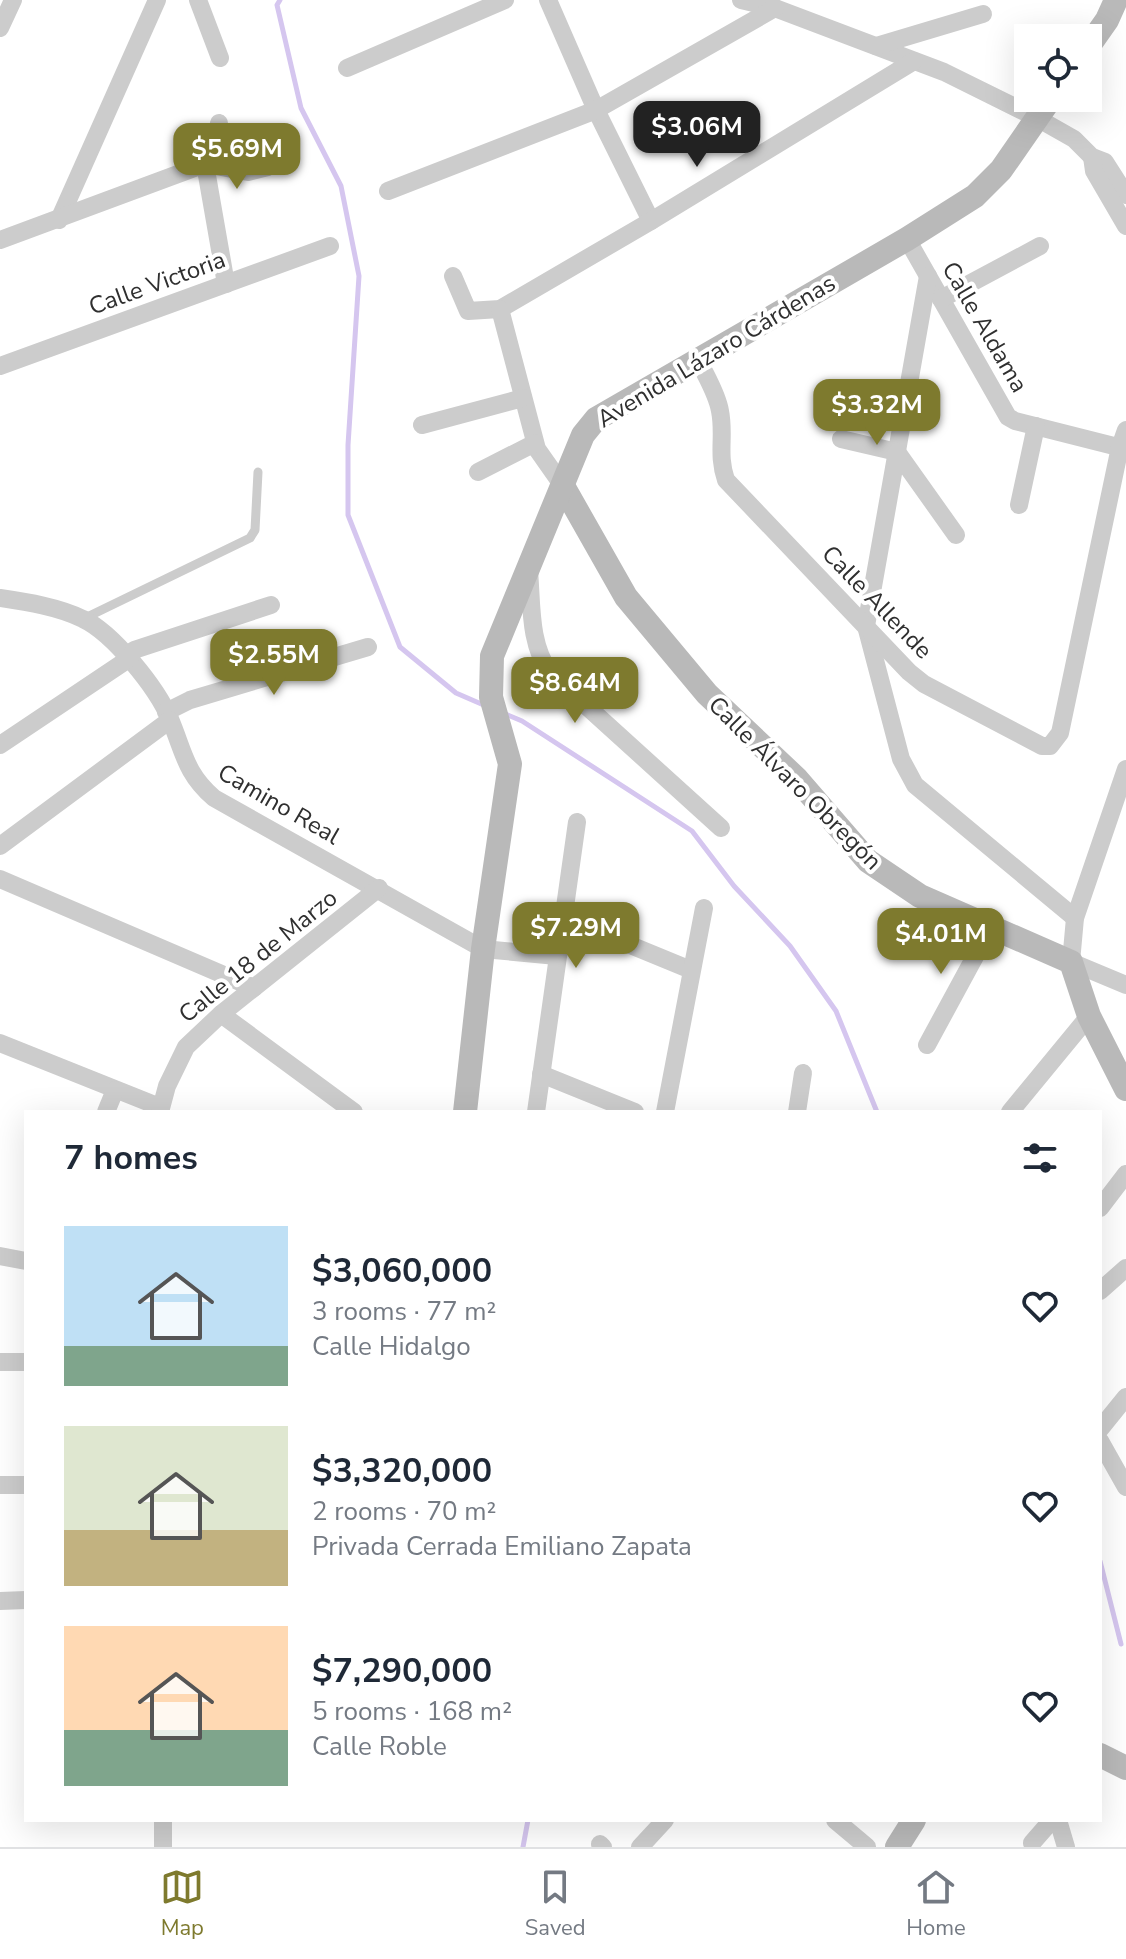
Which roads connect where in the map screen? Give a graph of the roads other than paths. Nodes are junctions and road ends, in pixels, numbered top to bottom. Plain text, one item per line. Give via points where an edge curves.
1 (157, 0) edge
2 (198, 0) edge
3 (505, 0) edge
4 (548, 0) edge
5 (741, 0) edge
6 (7, 6) edge
7 (775, 8) junction
8 (983, 14) dead end
9 (1116, 15) edge
10 (0, 28) edge
11 (1102, 31) edge
12 (876, 46) junction
13 (220, 58) dead end
14 (914, 61) junction
15 (347, 68) dead end
16 (596, 110) junction
17 (1041, 112) edge
18 (1037, 118) junction
19 (219, 123) dead end
20 (1092, 157) junction
21 (205, 164) junction
22 (268, 167) dead end
23 (388, 191) dead end
24 (1126, 195) edge
25 (59, 220) junction
26 (651, 221) junction
27 (1126, 226) edge
28 (907, 239) junction
29 (0, 240) edge
30 (330, 246) dead end
31 (1040, 246) dead end
32 (453, 276) dead end
33 (928, 276) junction
34 (226, 284) junction
35 (941, 299) junction
36 (500, 309) junction
37 (698, 359) junction
38 (0, 366) edge
39 (523, 398) junction
40 (422, 425) dead end
41 (1036, 426) junction
42 (841, 439) dead end
43 (1124, 442) edge
44 (535, 443) junction
45 (897, 452) junction
46 (258, 472) dead end
47 (478, 472) dead end
48 (563, 486) junction
49 (1019, 505) dead end
50 (956, 535) dead end
51 (529, 570) junction
52 (0, 598) edge
53 (21, 601) junction
54 (271, 605) dead end
55 (0, 615) edge
56 (83, 619) junction
57 (866, 626) junction
58 (368, 647) dead end
59 (130, 658) junction
60 (168, 716) junction
61 (0, 745) edge
62 (1126, 769) edge
63 (577, 822) dead end
64 (721, 828) dead end
65 (0, 846) edge
66 (0, 879) edge
67 (379, 888) junction
68 (704, 908) dead end
69 (562, 917) junction
70 (1075, 918) junction
71 (991, 927) junction
72 (483, 949) junction
73 (557, 956) junction
74 (1071, 962) junction
75 (691, 970) junction
76 (1126, 985) edge
77 (254, 988) junction
78 (221, 1014) junction
79 (1089, 1016) junction
80 (0, 1043) edge
81 (927, 1045) dead end
82 (803, 1073) dead end
83 (541, 1074) junction
84 (1126, 1089) edge
85 (115, 1090) junction
86 (160, 1109) edge
87 (107, 1110) edge
88 (351, 1110) edge
89 (465, 1110) edge
90 (536, 1110) edge
91 (630, 1110) edge
92 (665, 1110) edge
93 (797, 1110) edge
94 (1012, 1110) edge
95 (1126, 1174) edge
96 (1102, 1205) edge
97 (0, 1256) edge
98 (24, 1261) edge
99 (1126, 1268) edge
100 (1102, 1289) edge
101 (0, 1362) edge
102 (24, 1362) edge
103 (1126, 1397) edge
104 (1102, 1427) edge
105 (1102, 1445) edge
106 (0, 1485) edge
107 (24, 1485) edge
108 (1126, 1487) edge
109 (24, 1600) edge
110 (0, 1601) edge
111 (1102, 1756) edge
112 (1126, 1768) edge
113 (163, 1822) edge
114 (663, 1822) edge
115 (837, 1822) edge
116 (913, 1822) edge
117 (1053, 1822) edge
118 (1056, 1822) edge
119 (1032, 1843) dead end
120 (163, 1847) edge
121 (640, 1847) edge
122 (867, 1847) edge
123 (897, 1847) edge
124 (1066, 1847) edge

1 - 25 street
2 - 13 street
3 - 15 street
4 - 16 street
5 - 7 street
6 - 10 street
7 - 12 street
7 - 16 street
8 - 12 street
9 - 11 street
12 - 14 street
14 - 18 street
14 - 26 street
16 - 23 street
16 - 26 street
17 - 18 street, Avenida Lázaro Cárdenas
18 - 20 street via 1074,139
18 - 28 street, Avenida Lázaro Cárdenas via 988,185
19 - 21 street via 215,150
20 - 24 street via 1105,162
20 - 27 street via 1094,171
21 - 22 street via 248,172
21 - 25 street
21 - 34 street
25 - 29 street
26 - 36 street
28 - 33 street, Calle Aldama
28 - 37 street, Avenida Lázaro Cárdenas
30 - 34 street, Calle Victoria
31 - 35 street
32 - 36 street via 468,311
33 - 35 street, Calle Aldama
33 - 45 street
34 - 38 street, Calle Victoria
35 - 41 street, Calle Aldama via 1008,417
36 - 39 street, Calle Álvaro Obregón
37 - 48 street, Avenida Lázaro Cárdenas via 596,419 583,435
37 - 57 street, Calle Allende via 720,407 720,463 726,480
39 - 40 street
39 - 44 street, Calle Álvaro Obregón
41 - 43 street, Calle Aldama
41 - 49 street
42 - 45 street
43 - 57 street, Calle Allende via 1060,733 1050,746 1034,743 924,684
44 - 47 street
44 - 48 street, Calle Álvaro Obregón
45 - 50 street
45 - 57 street
46 - 56 lane via 255,530 250,538
48 - 51 street, Avenida Lázaro Cárdenas
48 - 71 street, Calle Álvaro Obregón via 626,597 707,694 797,779 868,861 920,896
51 - 64 street via 535,640 550,673
51 - 72 street, Avenida Lázaro Cárdenas via 492,656 491,697 510,764
52 - 53 street, Camino Real
53 - 55 street
53 - 56 street, Camino Real
54 - 59 street via 134,650
56 - 59 street, Camino Real
57 - 70 street via 901,759 915,785
58 - 60 street via 190,700
59 - 60 street, Camino Real
59 - 61 street
60 - 65 street
60 - 67 street, Camino Real via 188,768 214,798
62 - 70 street
63 - 69 street
66 - 77 street
67 - 72 street, Camino Real
67 - 77 street, Calle 18 de Marzo
68 - 75 street
69 - 73 street
69 - 75 street
70 - 74 street
71 - 74 street, Calle Álvaro Obregón
71 - 81 street
72 - 73 street, Camino Real
72 - 89 street, Avenida Lázaro Cárdenas
73 - 83 street
74 - 76 street
74 - 79 street
75 - 92 street
77 - 78 street, Calle 18 de Marzo
78 - 86 street, Calle 18 de Marzo via 186,1047
78 - 88 street
79 - 84 street
79 - 94 street
80 - 85 street
82 - 93 street
83 - 90 street
83 - 91 street
85 - 86 street
85 - 87 street
95 - 96 street
97 - 98 street
99 - 100 street
101 - 102 street
103 - 104 street
105 - 108 street
106 - 107 street
109 - 110 street
111 - 112 street
113 - 120 street
114 - 121 street
115 - 122 street
116 - 123 street
117 - 119 street
118 - 124 street

